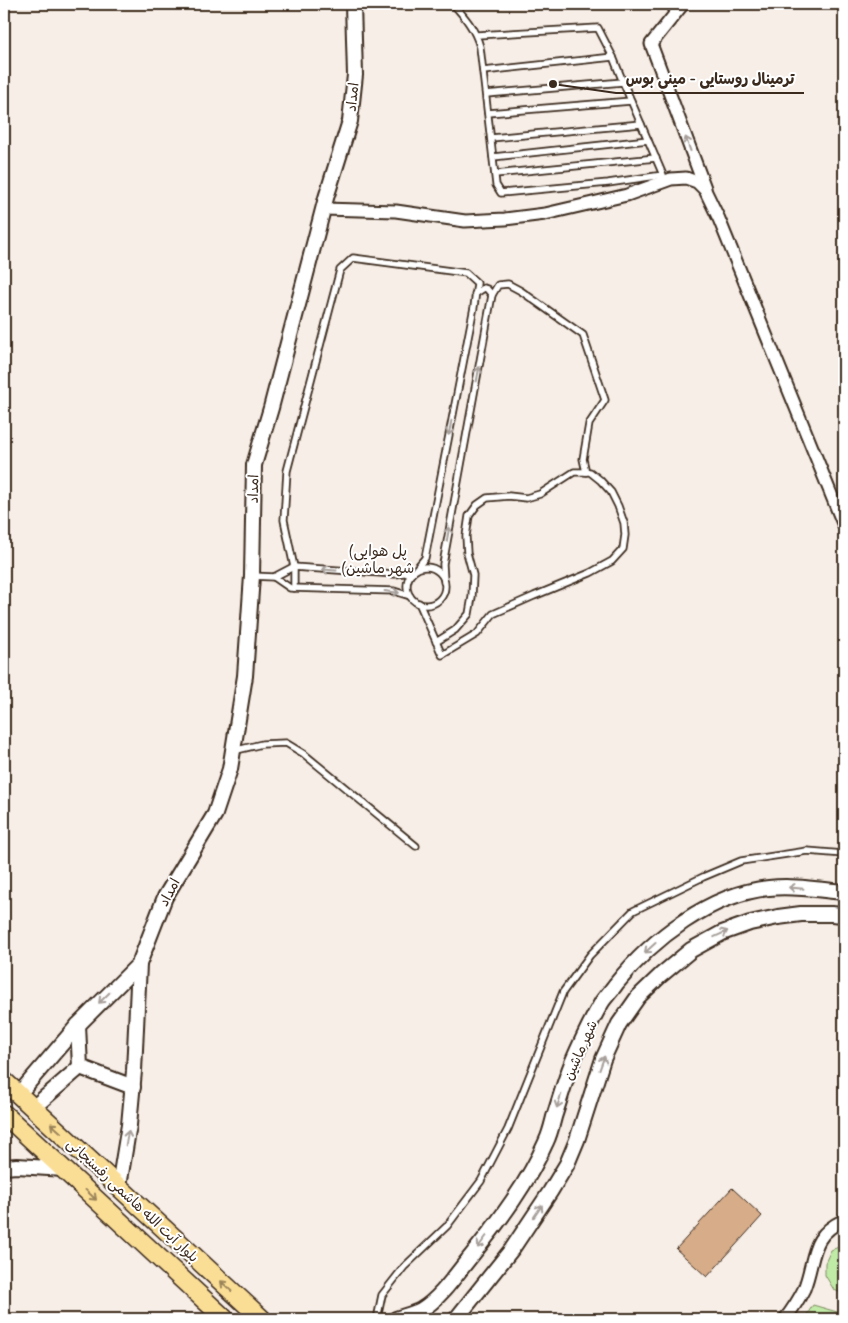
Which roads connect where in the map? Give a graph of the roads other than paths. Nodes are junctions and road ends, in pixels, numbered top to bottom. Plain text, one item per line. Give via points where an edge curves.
1 (353, 4) edge
2 (452, 4) edge
3 (683, 4) edge
4 (477, 35) junction
5 (613, 57) junction
6 (483, 72) junction
7 (623, 82) junction
8 (486, 94) junction
9 (631, 101) junction
10 (488, 113) junction
11 (641, 124) junction
12 (491, 138) junction
13 (648, 140) junction
14 (493, 157) junction
15 (656, 158) junction
16 (495, 174) junction
17 (705, 190) junction
18 (323, 208) junction
19 (475, 294) junction
20 (492, 295) junction
21 (586, 472) junction
22 (844, 525) edge
23 (294, 567) junction
24 (414, 571) junction
25 (252, 576) junction
26 (274, 577) junction
27 (444, 582) junction
28 (294, 588) junction
29 (410, 596) junction
30 (419, 603) junction
31 (436, 642) junction
32 (233, 751) junction
33 (416, 846) dead end
34 (844, 854) edge
35 (844, 892) edge
36 (844, 915) edge
37 (139, 964) junction
38 (78, 1025) junction
39 (80, 1067) junction
40 (4, 1081) edge
41 (133, 1087) junction
42 (18, 1095) junction
43 (34, 1108) junction
44 (4, 1113) edge
45 (18, 1126) junction
46 (4, 1167) edge
47 (64, 1169) junction
48 (119, 1186) junction
49 (844, 1220) edge
50 (225, 1319) edge
51 (262, 1319) edge
52 (377, 1319) edge
53 (396, 1319) edge
54 (456, 1319) edge
55 (785, 1319) edge

1 - 18 street, امداد via 355,75 350,121
2 - 4 lane
17 -> 3 street via 651,44
4 - 5 lane via 598,28
4 - 6 lane
5 - 6 lane
5 - 7 lane
6 - 8 lane
7 - 8 lane
7 - 9 lane
8 - 10 lane
9 - 10 lane
9 - 11 lane
10 - 12 lane
11 - 12 lane
11 - 13 lane
12 - 14 lane
13 - 14 lane
13 - 15 lane
14 - 16 lane
15 - 16 lane
15 - 16 lane via 663,175 608,183 501,193
17 - 18 street via 686,178 671,179 627,196 545,214 465,221 396,211
17 - 22 street
18 - 25 street, امداد via 254,465
19 - 20 lane via 484,288
19 - 23 lane via 477,283 466,273 353,258 340,270 287,470 284,520
19 -> 24 lane via 425,558
20 - 21 lane via 498,285 508,284 583,335 605,400 589,424 583,459
27 -> 20 lane via 443,564
21 - 31 lane via 574,472 540,494 526,498 487,498 476,505 466,536 473,575 469,614
21 - 31 lane via 600,480 618,506 624,523 623,549 612,561 590,573 493,614 477,634 442,655
24 -> 23 lane via 395,574
23 - 26 lane
23 - 28 lane
24 - 27 lane via 421,567 433,568
24 - 29 lane via 407,583
25 - 26 lane
25 - 32 street, امداد via 245,676
26 - 28 lane
27 - 30 lane via 443,593 436,602
28 -> 29 lane via 394,591
29 - 30 lane
30 - 31 lane
32 - 33 lane via 262,744 286,743 304,754
32 - 37 street, امداد via 215,814 165,897
34 - 52 lane via 807,851 741,861 633,911 590,956 564,992 508,1129 481,1181 447,1226 404,1268 382,1295
35 -> 53 street, شهر ماشین via 786,887 748,892 722,900 697,913 646,951 603,1001 588,1028 572,1064 547,1140 534,1168 510,1204 436,1298 420,1310
54 -> 36 street, شهر ماشین via 512,1249 566,1164 578,1140 618,1024 638,997 691,950 722,933 778,917
37 -> 38 street
37 - 41 street
38 - 39 street
38 - 42 street
39 - 41 street
39 - 43 street
40 - 42 main road, بلوار آیت الله هاشمی رفسنجانی
48 -> 41 street
42 - 43 main road, بلوار آیت الله هاشمی رفسنجانی
42 - 44 main road
43 - 45 main road
48 -> 43 main road, بلوار آیت الله هاشمی رفسنجانی
44 - 45 main road, بلوار آیت الله هاشمی رفسنجانی
45 - 47 main road, بلوار آیت الله هاشمی رفسنجانی
46 - 47 street
47 -> 50 main road, بلوار آیت الله هاشمی رفسنجانی
51 -> 48 main road, بلوار آیت الله هاشمی رفسنجانی
49 - 55 street via 822,1234 803,1290

